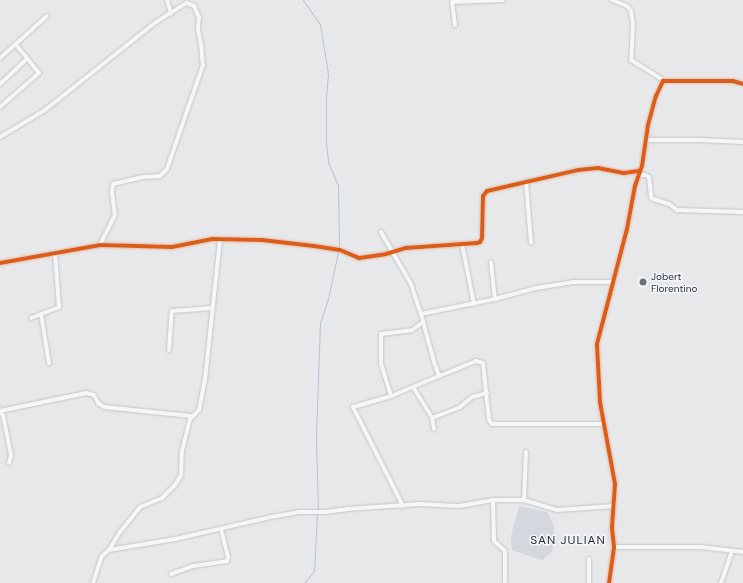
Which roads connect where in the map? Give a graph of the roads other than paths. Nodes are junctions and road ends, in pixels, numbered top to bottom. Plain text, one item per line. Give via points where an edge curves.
1 (167, 0) edge
2 (503, 0) edge
3 (612, 0) edge
4 (171, 13) junction
5 (47, 16) dead end
6 (455, 25) dead end
7 (16, 45) junction
8 (0, 58) edge
9 (27, 59) junction
10 (664, 81) junction
11 (0, 84) edge
12 (743, 84) edge
13 (0, 107) edge
14 (0, 137) edge
15 (646, 140) junction
16 (743, 142) edge
17 (638, 173) junction
18 (526, 182) junction
19 (743, 212) edge
20 (381, 232) dead end
21 (220, 239) junction
22 (531, 243) dead end
23 (462, 244) junction
24 (100, 245) junction
25 (391, 252) junction
26 (55, 254) junction
27 (491, 262) dead end
28 (0, 263) edge
29 (613, 282) junction
30 (495, 299) junction
31 (474, 304) junction
32 (213, 308) junction
33 (41, 314) junction
34 (421, 314) junction
35 (31, 318) dead end
36 (423, 322) junction
37 (169, 350) dead end
38 (49, 363) dead end
39 (439, 376) junction
40 (413, 387) junction
41 (487, 393) junction
42 (391, 396) junction
43 (0, 411) edge
44 (191, 416) junction
45 (432, 418) junction
46 (604, 424) junction
47 (434, 429) dead end
48 (526, 452) dead end
49 (9, 462) dead end
50 (493, 500) junction
51 (524, 500) junction
52 (403, 506) junction
53 (614, 506) junction
54 (221, 529) junction
55 (614, 546) junction
56 (109, 550) junction
57 (732, 552) junction
58 (743, 552) edge
59 (589, 558) dead end
60 (171, 574) dead end
61 (93, 583) edge
62 (505, 583) edge
63 (589, 583) edge
64 (609, 583) edge
65 (722, 583) edge

1 - 4 street
2 - 6 street via 452,2
3 - 10 street via 627,6 631,11 631,60
4 - 14 street via 132,39 45,110
4 - 24 street via 190,3 197,11 202,52 201,74 165,172 160,176 113,184 115,215
5 - 7 street
7 - 8 street
7 - 9 street
9 - 11 street
9 - 13 street via 39,73
10 - 12 street via 733,81
10 - 15 street via 656,96
15 - 16 street
15 - 17 street via 642,166
17 - 18 street via 598,168
17 - 19 street via 649,177 653,199 669,204 676,210
17 - 29 street
18 - 22 street
18 - 23 street via 486,191 483,196 481,240 477,243
20 - 25 street
21 - 24 street via 172,246
21 - 25 street via 262,240 335,249 359,258
21 - 32 street
23 - 25 street via 429,245
23 - 31 street
24 - 26 street
25 - 34 street via 411,284
26 - 28 street
26 - 33 street via 59,307
27 - 30 street
29 - 30 street via 572,282
29 - 46 street via 597,344 598,380
30 - 31 street
31 - 34 street
32 - 37 street via 172,311
32 - 44 street via 200,410
33 - 35 street
33 - 38 street
34 - 36 street
36 - 39 street
36 - 42 street via 412,330 381,334 380,364
39 - 40 street
39 - 41 street via 460,366 481,361 484,366
40 - 42 street
40 - 45 street
41 - 45 street via 472,397 460,407
41 - 46 street via 489,420 492,424
42 - 52 street via 353,407
43 - 44 street via 86,393 94,395 98,403 104,407
43 - 49 street via 11,455
44 - 56 street via 182,450 179,480 162,498 140,507
45 - 47 street
46 - 53 street via 614,470
48 - 51 street
50 - 51 street
50 - 52 street via 459,506
50 - 62 street via 494,541 505,551
51 - 53 street via 557,510
52 - 54 street via 299,512
53 - 55 street
54 - 56 street
54 - 60 street via 227,561 194,566
55 - 57 street via 701,547
55 - 64 street
56 - 61 street via 102,556
57 - 58 street
57 - 65 street
59 - 63 street

